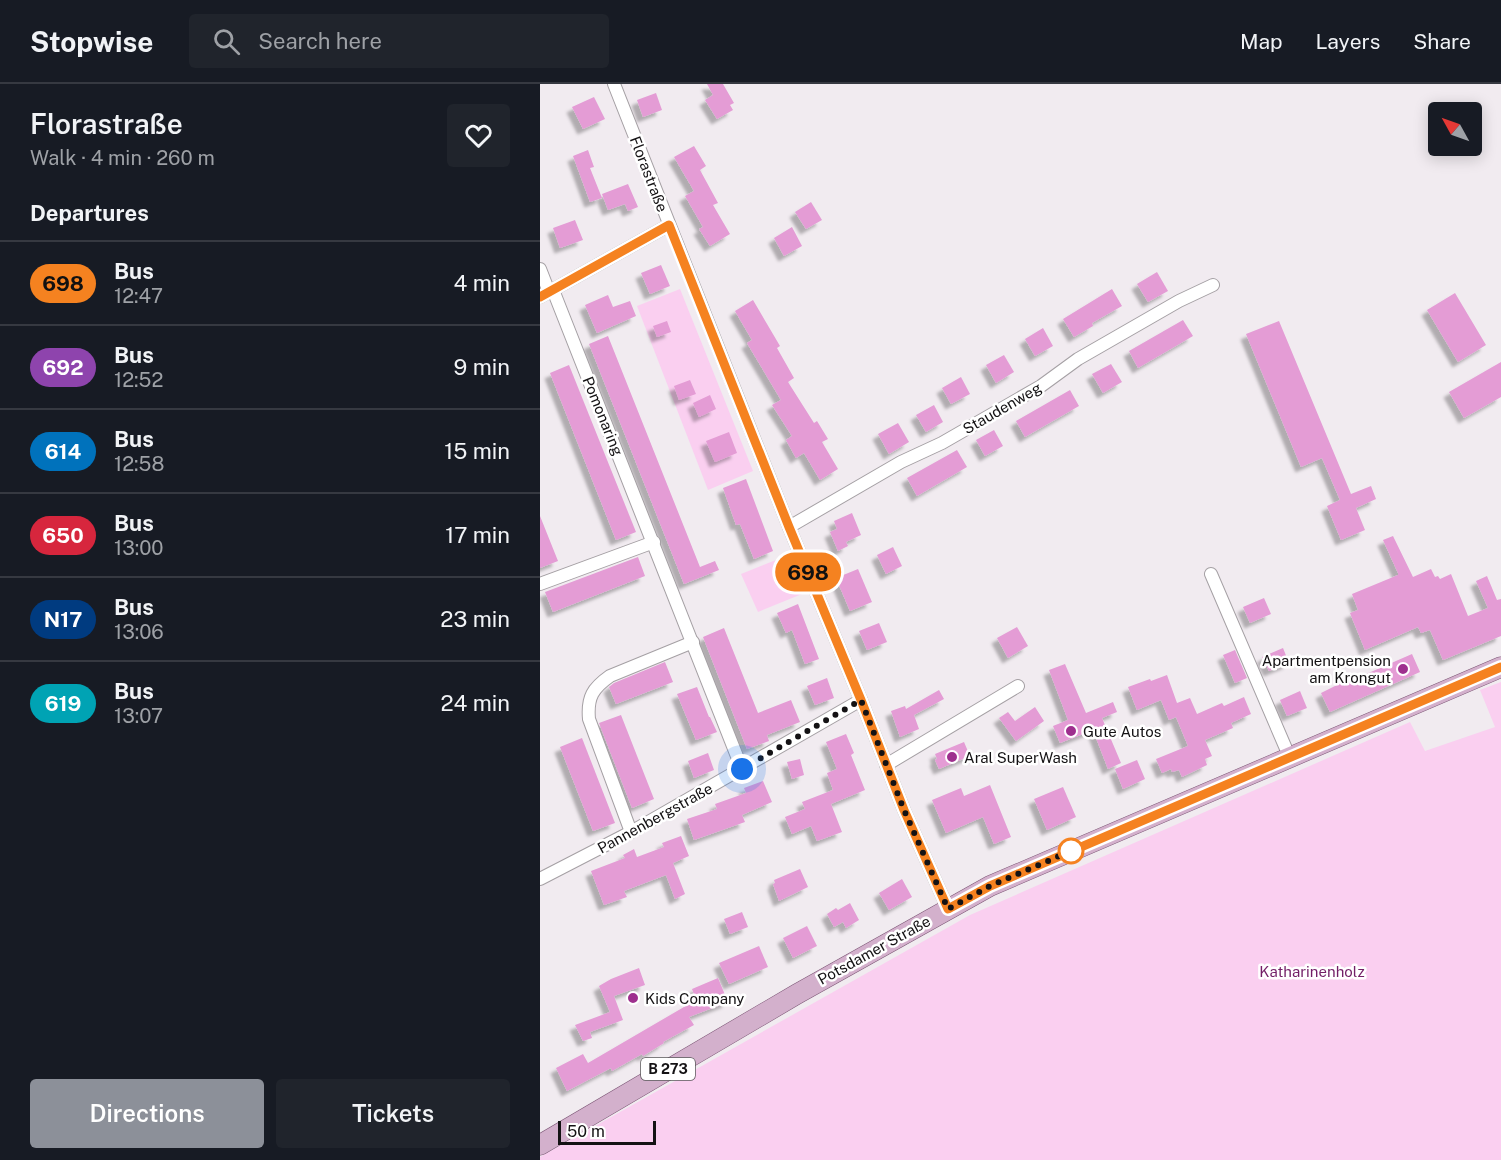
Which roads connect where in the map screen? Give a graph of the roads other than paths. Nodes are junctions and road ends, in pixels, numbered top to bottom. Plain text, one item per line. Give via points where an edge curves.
1 (614, 84) edge
2 (669, 225) junction
3 (540, 269) edge
4 (1213, 285) dead end
5 (547, 293) edge
6 (789, 527) junction
7 (654, 542) junction
8 (1211, 574) dead end
9 (540, 584) edge
10 (693, 642) junction
11 (1501, 667) edge
12 (1018, 687) dead end
13 (861, 700) junction
14 (1290, 758) junction
15 (886, 765) junction
16 (742, 769) junction
17 (631, 832) junction
18 (540, 879) edge
19 (948, 909) junction
20 (540, 1145) edge

1 - 2 street, Florastraße
2 - 5 street
2 - 6 street, Florastraße
3 - 5 street, Pomonaring
4 - 6 street, Staudenweg
5 - 7 street, Pomonaring
6 - 13 street, Florastraße
7 - 9 street
7 - 10 street, Pomonaring
8 - 14 street
10 - 16 street, Pomonaring
10 - 17 street via 610,676 591,695 589,719
11 - 14 main road, Potsdamer Straße / B 273
12 - 15 street
13 - 15 street, Florastraße
13 - 16 street, Pannenbergstraße
14 - 19 main road, Potsdamer Straße / B 273 via 990,886
15 - 19 street, Florastraße
16 - 17 street, Pannenbergstraße
17 - 18 street, Pannenbergstraße
19 - 20 main road, Potsdamer Straße / B 273

